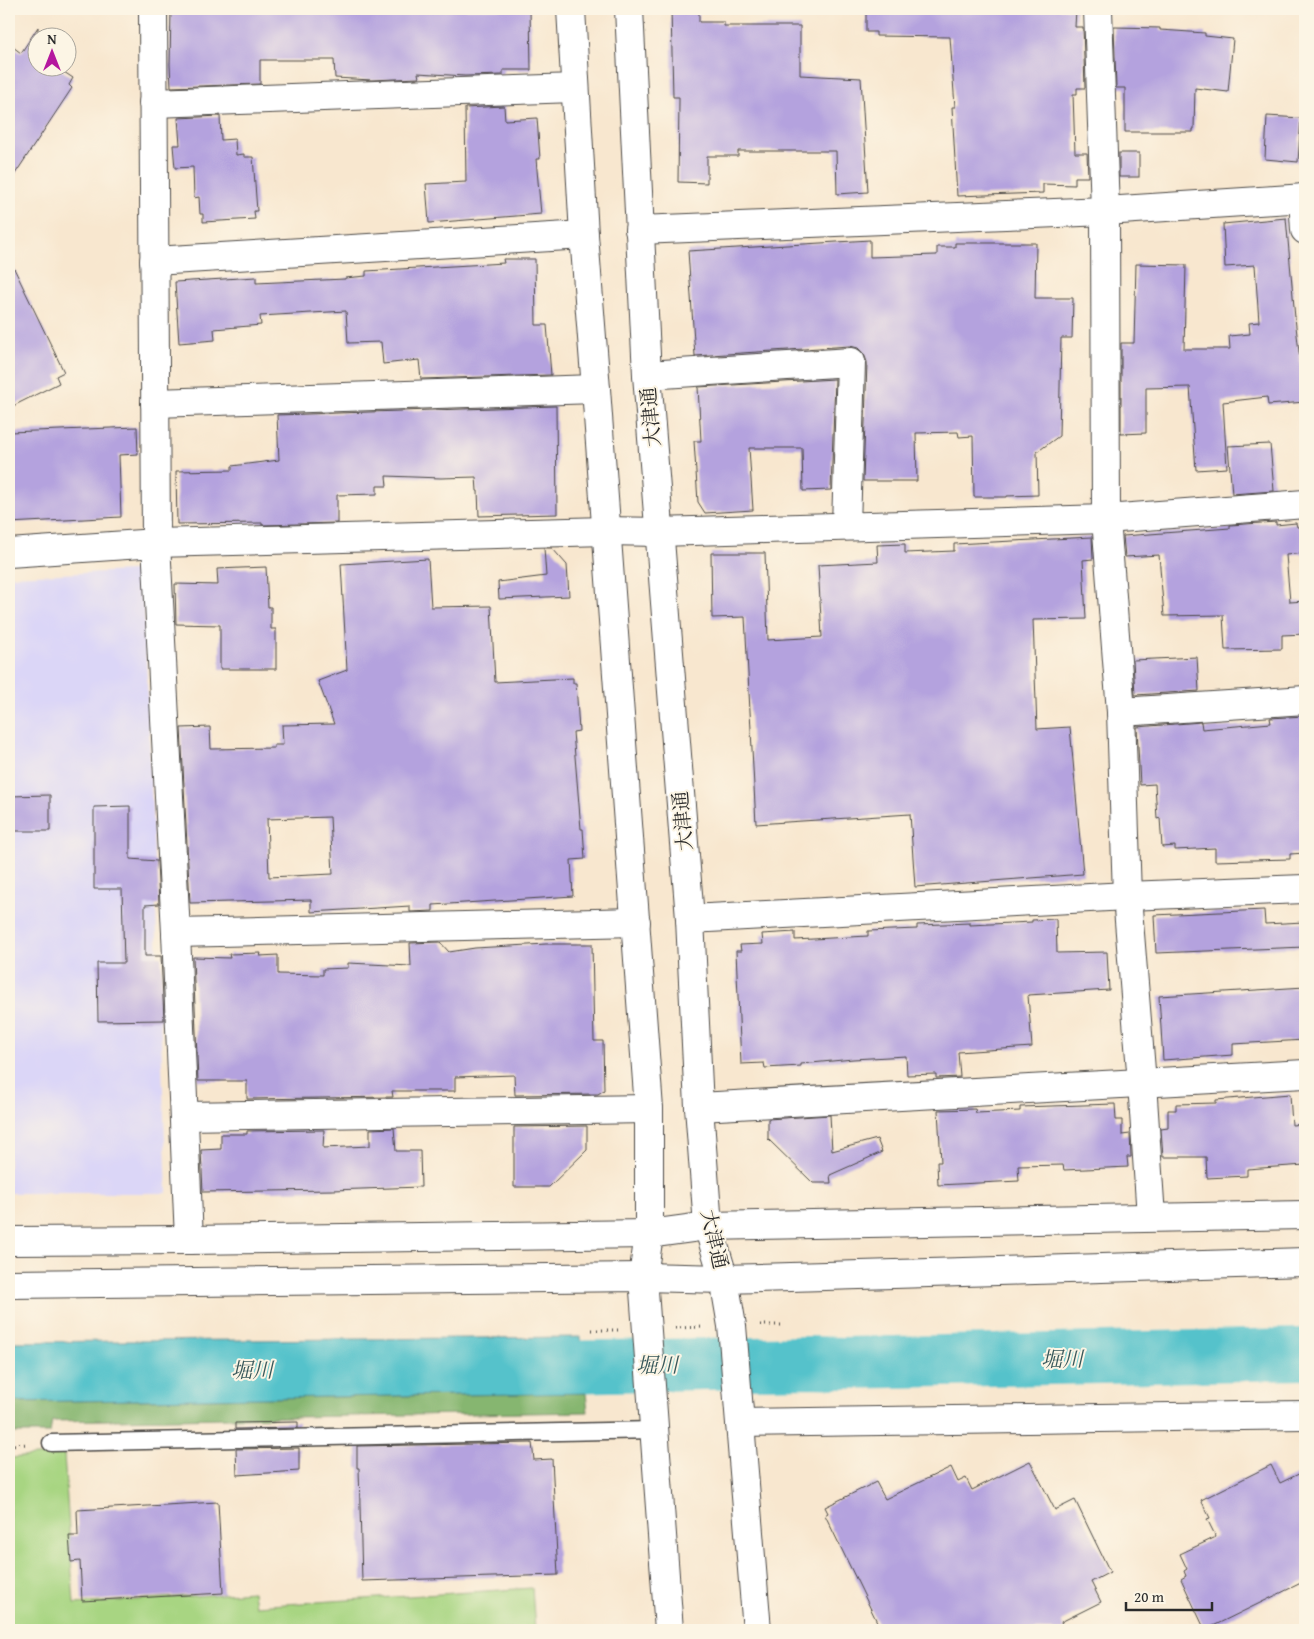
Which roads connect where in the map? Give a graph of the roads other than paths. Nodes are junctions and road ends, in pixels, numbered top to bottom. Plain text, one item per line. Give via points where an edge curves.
1 (152, 9) edge
2 (571, 9) edge
3 (629, 9) edge
4 (1098, 9) edge
5 (575, 88) junction
6 (153, 103) junction
7 (1304, 198) edge
8 (1105, 211) junction
9 (639, 230) junction
10 (1305, 230) edge
11 (584, 236) junction
12 (154, 261) junction
13 (646, 375) junction
14 (596, 389) junction
15 (155, 403) junction
16 (1305, 504) edge
17 (1106, 519) junction
18 (846, 526) junction
19 (606, 531) junction
20 (659, 532) junction
21 (156, 543) junction
22 (9, 553) edge
23 (1305, 700) edge
24 (1121, 712) junction
25 (1305, 889) edge
26 (1127, 896) junction
27 (690, 919) junction
28 (636, 922) junction
29 (176, 933) junction
30 (1305, 1074) edge
31 (1142, 1083) junction
32 (699, 1107) junction
33 (648, 1110) junction
34 (184, 1116) junction
35 (1305, 1215) edge
36 (1150, 1217) junction
37 (708, 1226) junction
38 (648, 1234) junction
39 (189, 1240) junction
40 (9, 1241) edge
41 (1305, 1262) edge
42 (643, 1277) junction
43 (724, 1280) junction
44 (9, 1284) edge
45 (739, 1413) junction
46 (1305, 1415) edge
47 (653, 1419) junction
48 (51, 1443) dead end
49 (669, 1630) edge
50 (757, 1630) edge

1 - 6 street
2 - 5 street
3 - 9 street, 大津通
4 - 8 street
5 - 6 street
5 - 11 street
6 - 12 street
7 - 8 street
7 - 10 street
8 - 9 street
8 - 17 street
9 - 13 street, 大津通
11 - 12 street
11 - 14 street
12 - 15 street
13 - 18 street via 850,362
13 - 20 street, 大津通
14 - 15 street
14 - 19 street
15 - 21 street
16 - 17 street
17 - 18 street
17 - 24 street
18 - 20 street
19 - 20 street
19 - 21 street
19 - 28 street
20 - 27 street, 大津通
21 - 22 street
21 - 29 street
23 - 24 street
24 - 26 street
25 - 26 street
26 - 27 street
26 - 31 street
27 - 32 street, 大津通
28 - 29 street
28 - 33 street
29 - 34 street
30 - 31 street
31 - 32 street
31 - 36 street
32 - 37 street, 大津通
33 - 34 street
33 - 38 street
34 - 39 street
35 - 36 street
36 - 37 street
37 - 38 street
37 - 43 street, 大津通
38 - 39 street
38 - 42 street
39 - 40 street
41 - 43 street
42 - 43 street
42 - 44 street
42 - 47 street
43 - 45 street, 大津通
45 - 46 street
45 - 50 street, 大津通
47 - 48 lane
47 - 49 street

